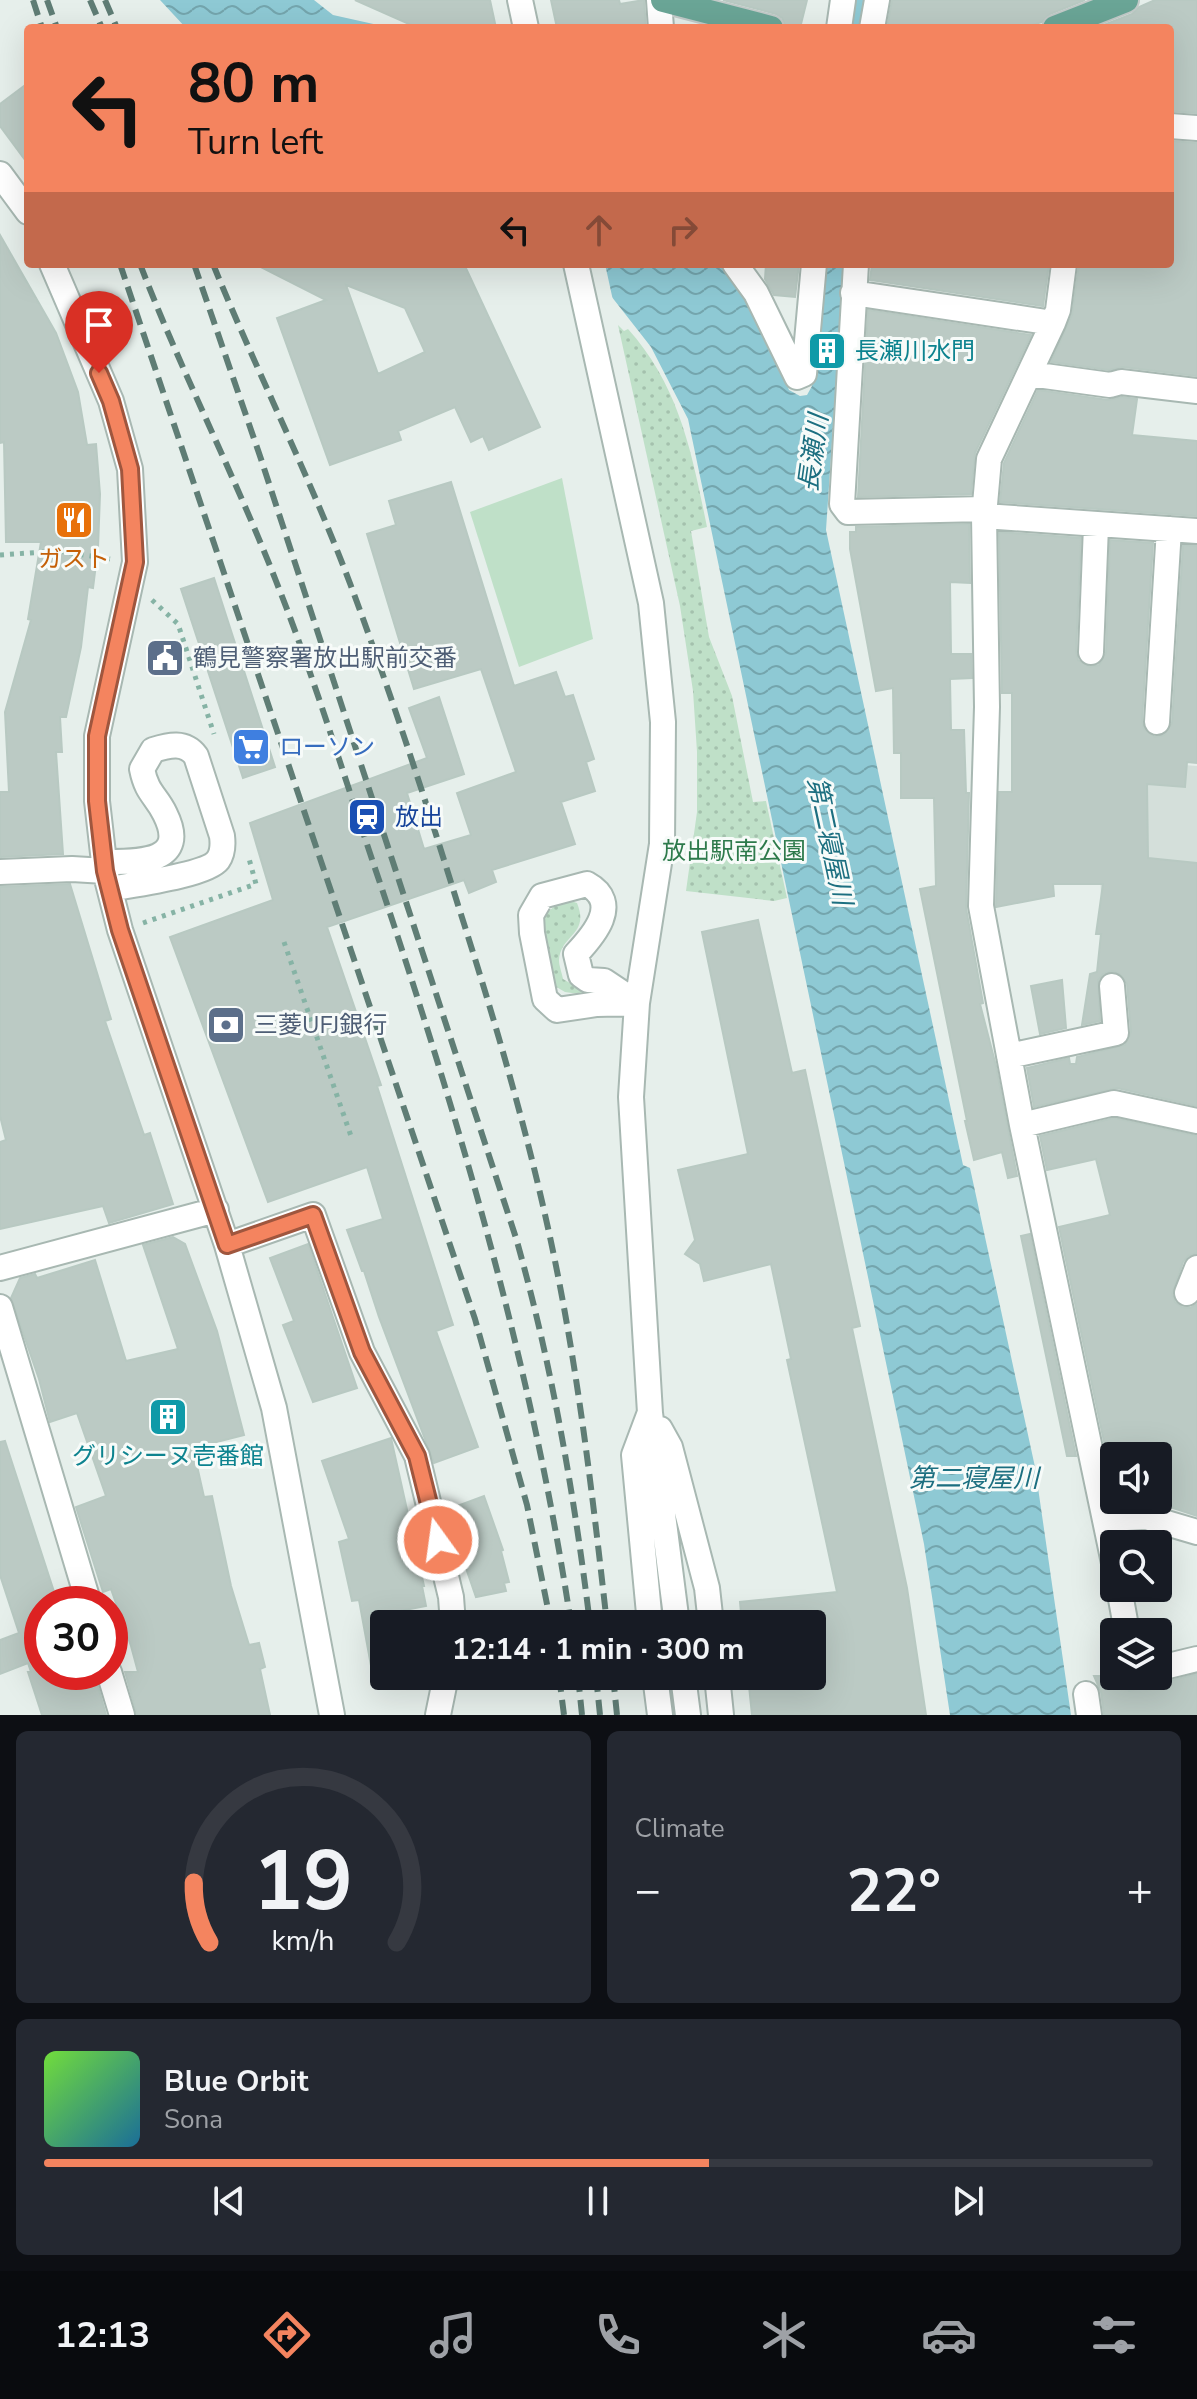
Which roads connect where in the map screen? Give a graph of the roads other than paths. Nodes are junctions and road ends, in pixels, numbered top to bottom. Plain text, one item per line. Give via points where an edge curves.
1 (520, 0) edge
2 (661, 0) edge
3 (843, 0) edge
4 (877, 0) edge
5 (1126, 0) edge
6 (1093, 14) edge
7 (525, 24) edge
8 (661, 24) edge
9 (755, 24) edge
10 (840, 24) edge
11 (873, 24) edge
12 (1066, 24) edge
13 (1174, 126) edge
14 (1197, 128) edge
15 (0, 174) edge
16 (24, 207) edge
17 (54, 268) edge
18 (738, 268) edge
19 (814, 268) edge
20 (856, 268) edge
21 (1063, 268) edge
22 (578, 274) edge
23 (853, 293) junction
24 (1053, 323) junction
25 (1030, 374) junction
26 (1197, 391) edge
27 (984, 513) junction
28 (1096, 526) junction
29 (1169, 529) junction
30 (1197, 531) edge
31 (1091, 652) dead end
32 (1157, 722) dead end
33 (0, 872) edge
34 (106, 874) junction
35 (1112, 986) dead end
36 (637, 1003) junction
37 (1009, 1056) junction
38 (1197, 1121) edge
39 (1022, 1125) junction
40 (216, 1210) junction
41 (227, 1245) junction
42 (0, 1268) edge
43 (1197, 1268) edge
44 (1187, 1293) dead end
45 (0, 1307) edge
46 (650, 1413) junction
47 (1106, 1519) junction
48 (1108, 1530) edge
49 (1197, 1532) edge
50 (84, 1586) edge
51 (452, 1610) edge
52 (649, 1610) edge
53 (676, 1610) edge
54 (709, 1610) edge
55 (1197, 1659) edge
56 (1172, 1665) edge
57 (114, 1690) edge
58 (443, 1690) edge
59 (657, 1690) edge
60 (685, 1690) edge
61 (718, 1690) edge
62 (122, 1715) edge
63 (332, 1715) edge
64 (438, 1715) edge
65 (660, 1715) edge
66 (688, 1715) edge
67 (721, 1715) edge

1 - 7 street
2 - 8 street
2 - 9 main road
3 - 10 street
4 - 11 street
5 - 6 main road
6 - 12 main road
13 - 14 street
15 - 16 street
17 - 34 street via 111,401 130,469 135,562 97,736 97,801
18 - 19 street via 797,377 804,374
20 - 23 street
21 - 24 street
22 - 36 street via 651,603 660,680 662,844
23 - 24 street
23 - 27 street via 842,504 848,512
24 - 25 street
25 - 26 street
25 - 27 street via 989,459
27 - 28 street
27 - 37 street via 987,707 981,906
28 - 29 street
28 - 31 street
29 - 30 street
29 - 32 street
33 - 34 street via 72,869
34 - 34 street via 148,861 170,846 165,812 146,787 142,769 153,750 177,745 191,750 222,836 218,860 185,874
34 - 40 street via 120,930
35 - 37 street via 1116,1033
36 - 36 street via 557,1010 545,999 531,915 542,896 587,884 594,888 603,919 576,954 581,975 604,981
36 - 46 street via 631,1097
37 - 39 street
38 - 39 street via 1114,1103
39 - 47 street
40 - 41 street
40 - 42 street
41 - 51 street via 313,1215 362,1352 417,1456
41 - 63 street via 274,1408
43 - 44 street
45 - 50 street
46 - 52 street via 634,1455
46 - 53 street
46 - 54 street via 670,1447
47 - 48 street
47 - 49 street via 1146,1517
55 - 56 street
57 - 62 street
58 - 64 street
59 - 65 street
60 - 66 street
61 - 67 street

